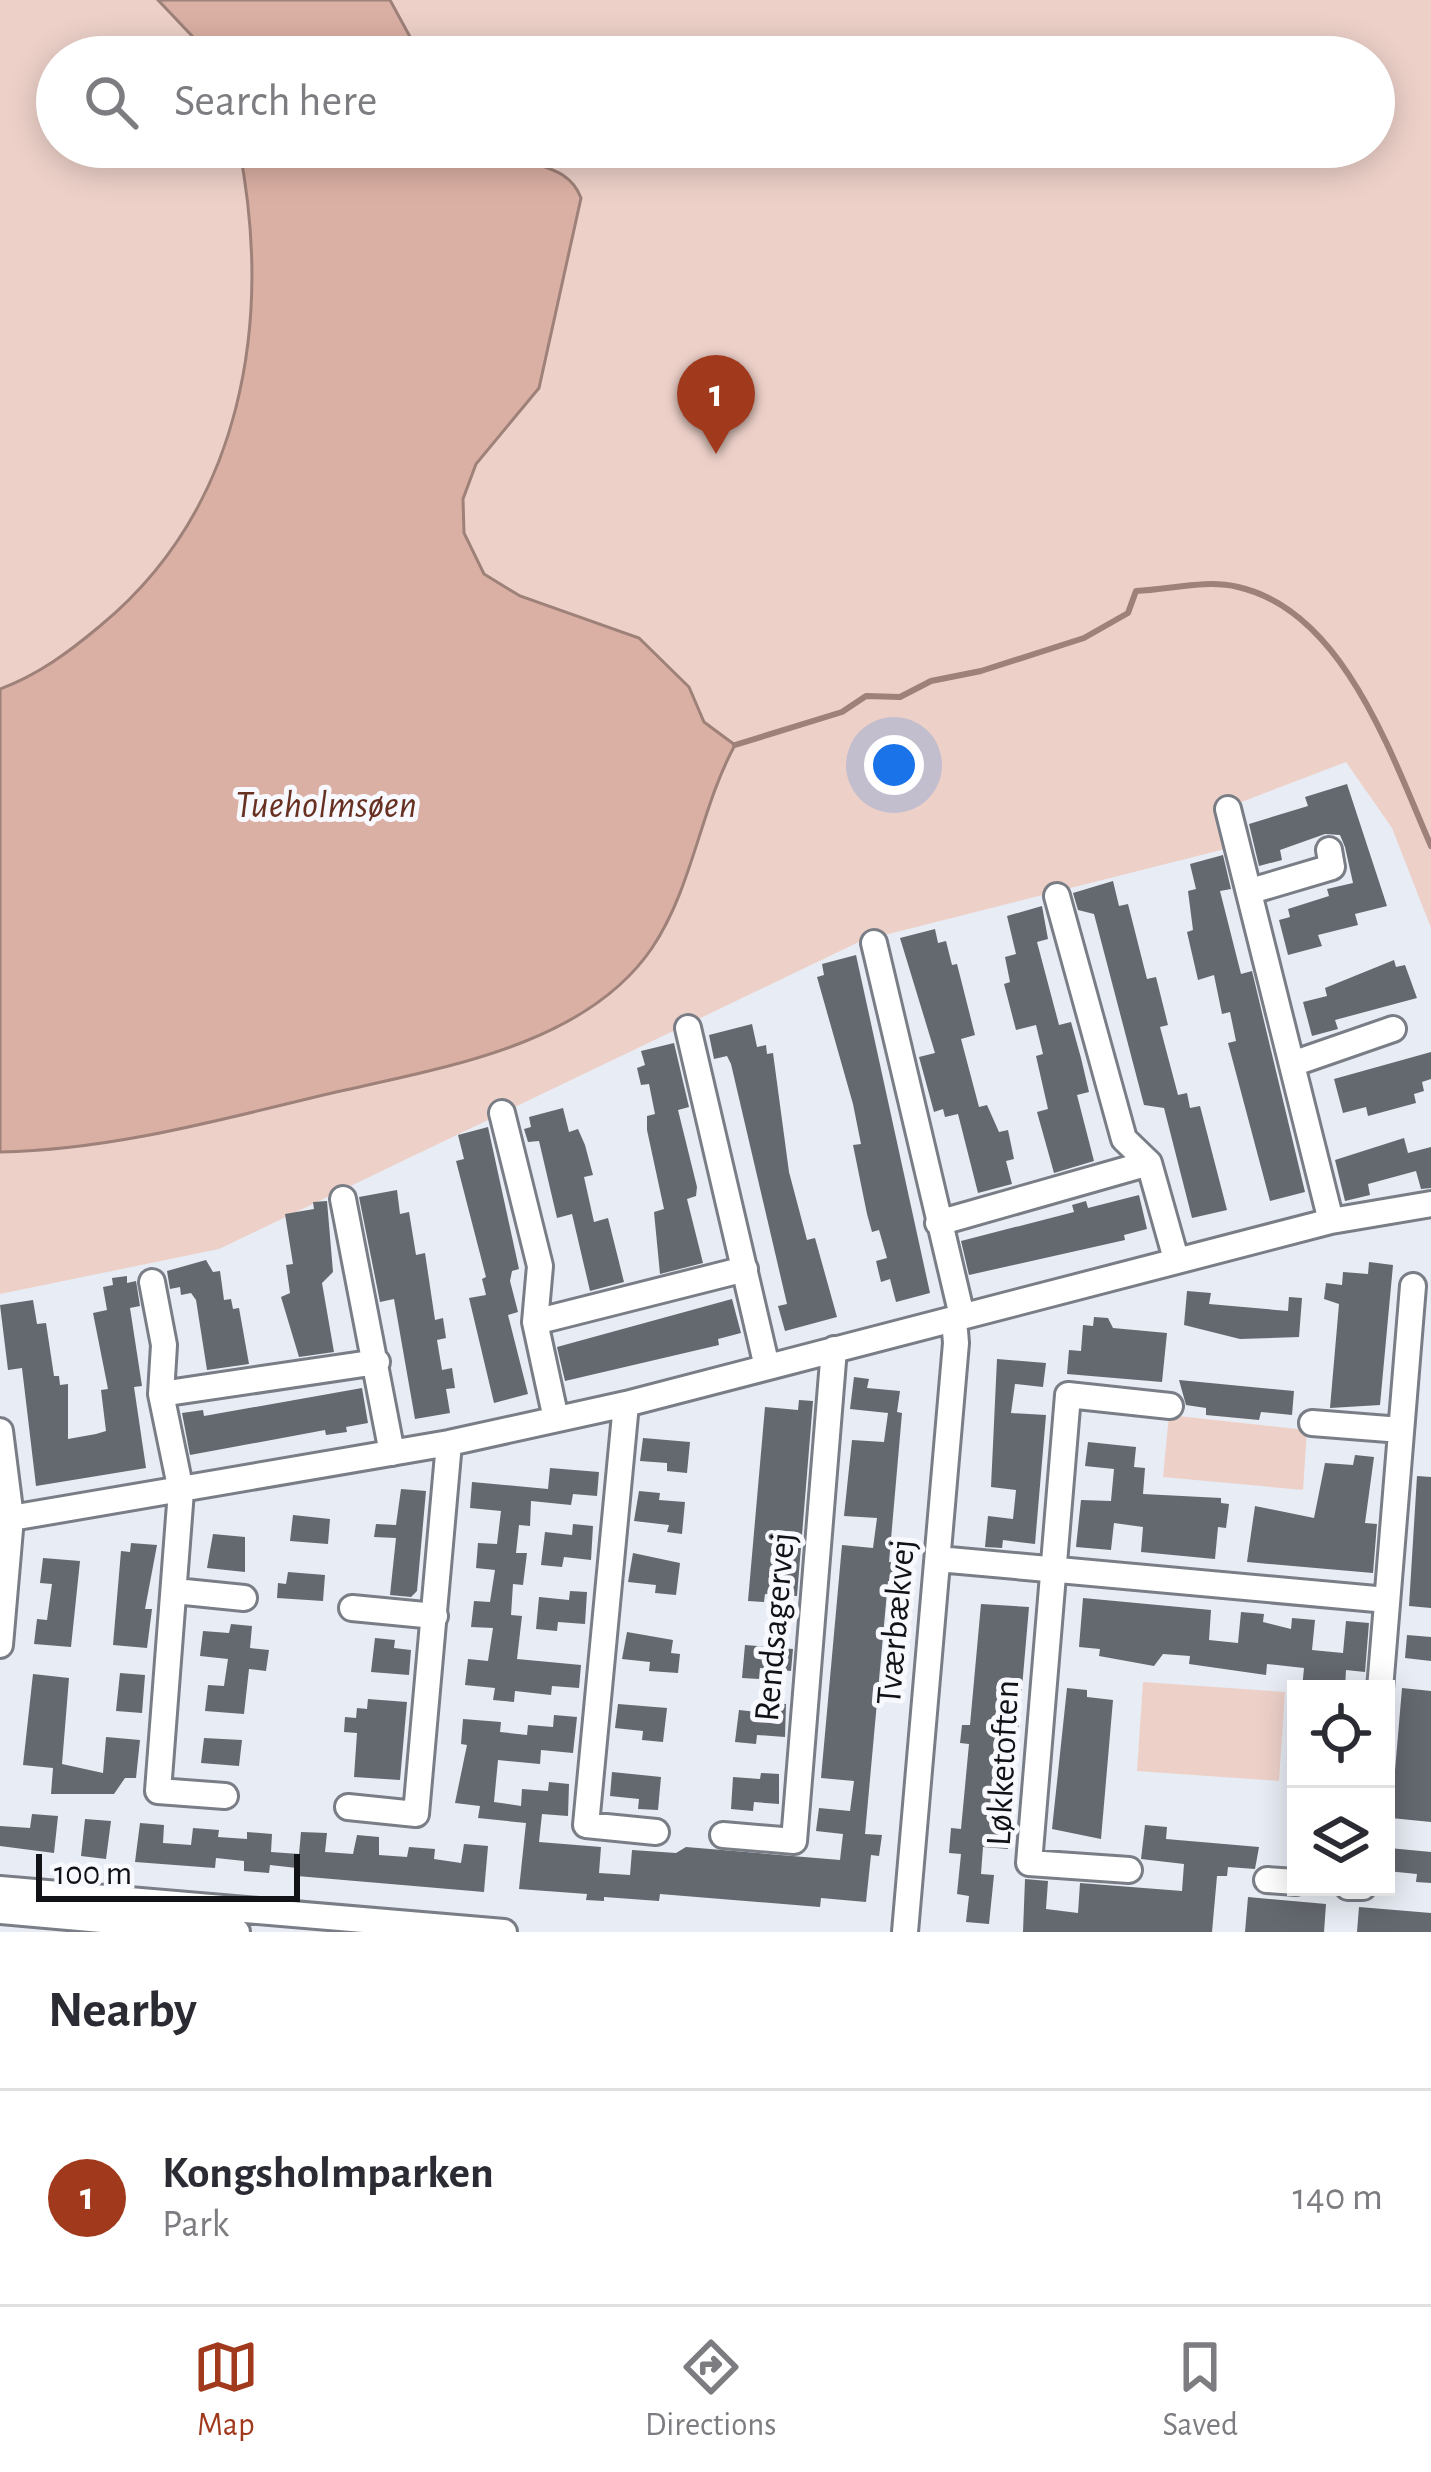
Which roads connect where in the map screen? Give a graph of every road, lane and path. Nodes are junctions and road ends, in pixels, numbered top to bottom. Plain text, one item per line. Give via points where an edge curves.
1 (1228, 809) dead end
2 (1329, 850) dead end
3 (1251, 891) junction
4 (1057, 896) dead end
5 (874, 943) dead end
6 (688, 1028) dead end
7 (1393, 1029) dead end
8 (1294, 1063) junction
9 (502, 1113) dead end
10 (1149, 1162) junction
11 (344, 1198) dead end
12 (1431, 1204) edge
13 (1331, 1221) junction
14 (938, 1223) junction
15 (1176, 1259) junction
16 (745, 1269) junction
17 (152, 1282) dead end
18 (1413, 1286) dead end
19 (957, 1317) junction
20 (535, 1322) junction
21 (834, 1349) junction
22 (376, 1362) junction
23 (767, 1367) junction
24 (161, 1394) junction
25 (626, 1404) junction
26 (1170, 1406) dead end
27 (556, 1419) junction
28 (1312, 1423) dead end
29 (1401, 1430) junction
30 (1, 1433) edge
31 (449, 1443) junction
32 (392, 1453) junction
33 (181, 1491) junction
34 (5, 1519) edge
35 (938, 1559) junction
36 (1053, 1570) junction
37 (175, 1591) junction
38 (244, 1598) dead end
39 (1387, 1600) junction
40 (352, 1608) dead end
41 (435, 1616) junction
42 (0, 1645) edge
43 (1381, 1680) edge
44 (225, 1796) dead end
45 (348, 1808) dead end
46 (656, 1832) dead end
47 (723, 1835) dead end
48 (1130, 1870) dead end
49 (1268, 1880) dead end
50 (1287, 1881) edge
51 (0, 1889) edge
52 (0, 1911) edge
53 (237, 1932) edge
54 (505, 1932) edge
55 (905, 1932) edge

1 - 3 street
2 - 3 street via 1332,867
3 - 8 street
4 - 10 street via 1124,1139
5 - 14 street
6 - 16 street
7 - 8 street
8 - 13 street
9 - 20 street via 540,1266
10 - 14 street
10 - 15 street
11 - 22 street
12 - 13 street
13 - 15 street
14 - 19 street
15 - 19 street
16 - 20 street
16 - 23 street
17 - 24 street via 164,1345
18 - 29 street
19 - 21 street
19 - 35 street, Tværbækvej
20 - 27 street
21 - 23 street
21 - 47 street, Rendsagervej via 794,1841
22 - 24 street
22 - 32 street
23 - 25 street
24 - 33 street
25 - 27 street
25 - 46 street via 586,1825
26 - 36 street, Løkketoften via 1068,1395
27 - 31 street
28 - 29 street
29 - 39 street
30 - 34 street
31 - 32 street
31 - 41 street
32 - 33 street
33 - 34 street
33 - 37 street
34 - 42 street
35 - 36 street
35 - 55 street, Tværbækvej
36 - 39 street
36 - 48 street, Løkketoften via 1029,1863
37 - 38 street
37 - 44 street via 158,1791
39 - 43 street
40 - 41 street
41 - 45 street via 416,1814
49 - 50 street
51 - 54 street
52 - 53 street

